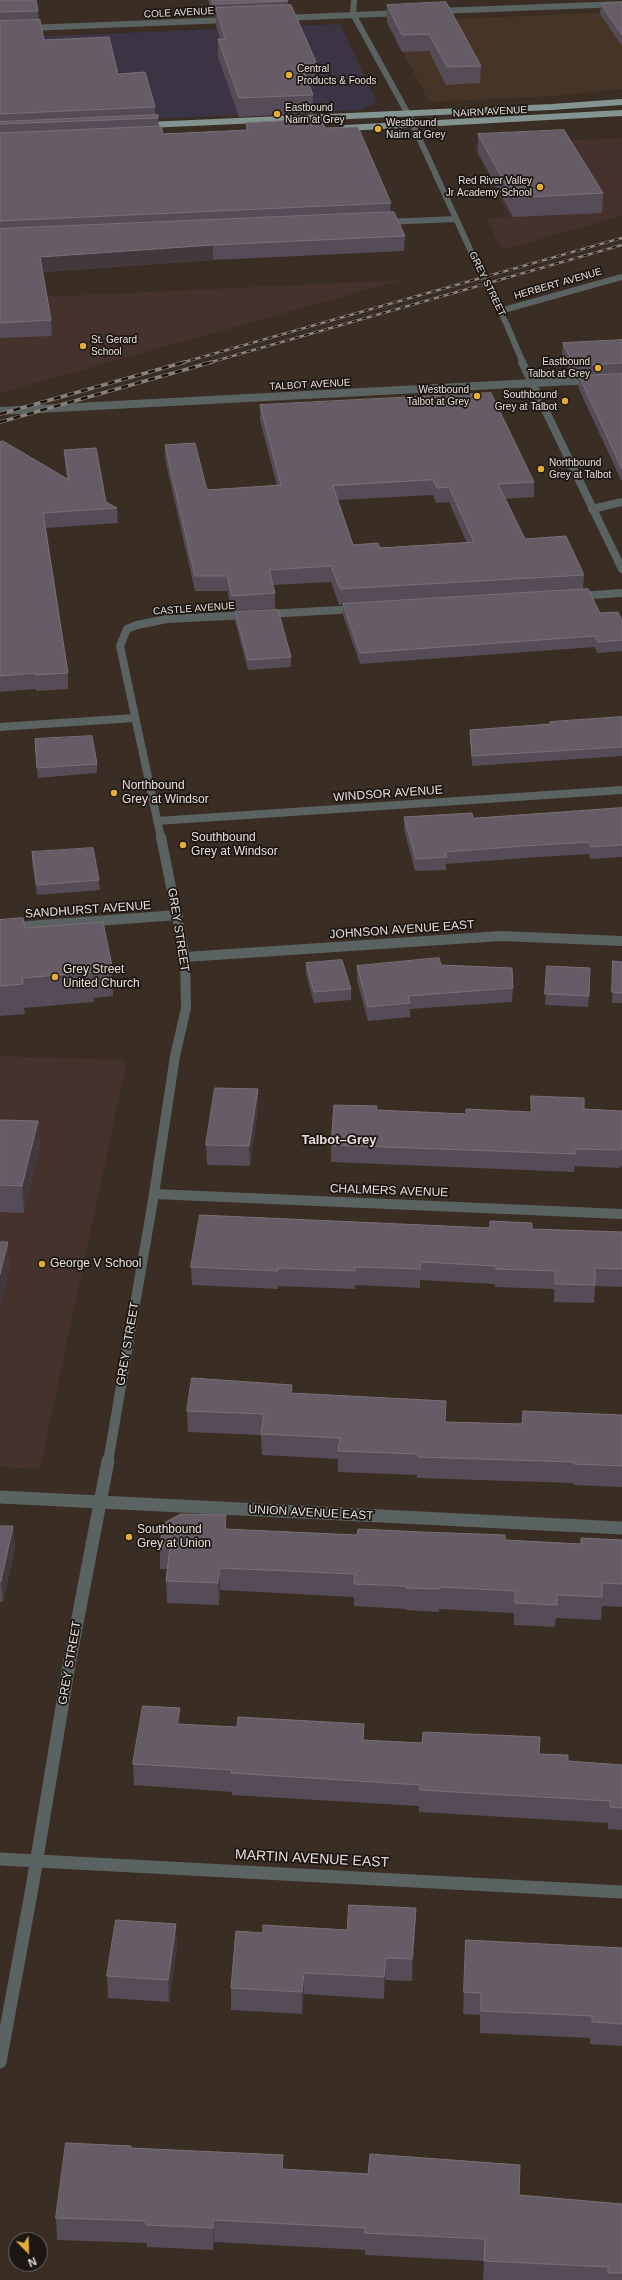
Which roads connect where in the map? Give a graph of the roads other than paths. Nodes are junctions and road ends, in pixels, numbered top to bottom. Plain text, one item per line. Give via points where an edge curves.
1 (354, 0) edge
2 (622, 4) edge
3 (428, 12) edge
4 (405, 13) edge
5 (353, 14) junction
6 (275, 18) edge
7 (235, 20) edge
8 (24, 29) edge
9 (622, 102) edge
10 (622, 113) edge
11 (408, 114) junction
12 (175, 124) junction
13 (413, 124) junction
14 (143, 125) edge
15 (341, 128) edge
16 (156, 131) edge
17 (456, 219) junction
18 (375, 223) edge
19 (622, 277) edge
20 (500, 311) junction
21 (600, 380) edge
22 (531, 383) junction
23 (0, 411) edge
24 (622, 502) edge
25 (592, 509) junction
26 (622, 569) edge
27 (622, 593) edge
28 (569, 597) edge
29 (362, 609) edge
30 (129, 628) joint
31 (135, 718) junction
32 (0, 727) edge
33 (622, 790) edge
34 (156, 821) junction
35 (178, 915) junction
36 (0, 928) edge
37 (622, 940) edge
38 (185, 957) junction
39 (154, 1194) junction
40 (622, 1214) edge
41 (0, 1497) edge
42 (100, 1503) junction
43 (622, 1528) edge
44 (0, 1859) edge
45 (37, 1861) junction
46 (622, 1892) edge
47 (0, 2062) edge

1 - 5 street
2 - 3 street
4 - 5 street
5 - 6 street
5 - 11 street, GREY STREET
7 - 8 street, COLE AVENUE
9 - 11 main road, NAIRN AVENUE
10 - 13 main road, NAIRN AVENUE
11 - 12 main road, NAIRN AVENUE
11 - 13 street, GREY STREET
12 - 14 main road, NAIRN AVENUE
12 - 16 main road
13 - 15 main road, NAIRN AVENUE
13 - 17 street, GREY STREET
17 - 18 street
17 - 20 street, GREY STREET
19 - 20 street, HERBERT AVENUE
20 - 22 street, GREY STREET
21 - 22 street, TALBOT AVENUE
22 - 23 street, TALBOT AVENUE
22 - 25 street, GREY STREET
24 - 25 street
25 - 26 street, GREY STREET
27 - 28 street
29 - 30 street, CASTLE AVENUE via 172,620 144,623
30 - 31 street, GREY STREET via 120,646
31 - 32 street
31 - 34 street, GREY STREET
33 - 34 street, WINDSOR AVENUE
34 - 35 street, GREY STREET
35 - 36 street, SANDHURST AVENUE
35 - 38 street, GREY STREET
37 - 38 street, JOHNSON AVENUE EAST via 501,936
38 - 39 street, GREY STREET via 186,1008 175,1056
39 - 40 street, CHALMERS AVENUE
39 - 42 street, GREY STREET
41 - 42 street, UNION AVENUE EAST
42 - 43 street, UNION AVENUE EAST
42 - 45 street, GREY STREET via 69,1664
44 - 45 street, MARTIN AVENUE EAST
45 - 46 street, MARTIN AVENUE EAST
45 - 47 street, GREY STREET

